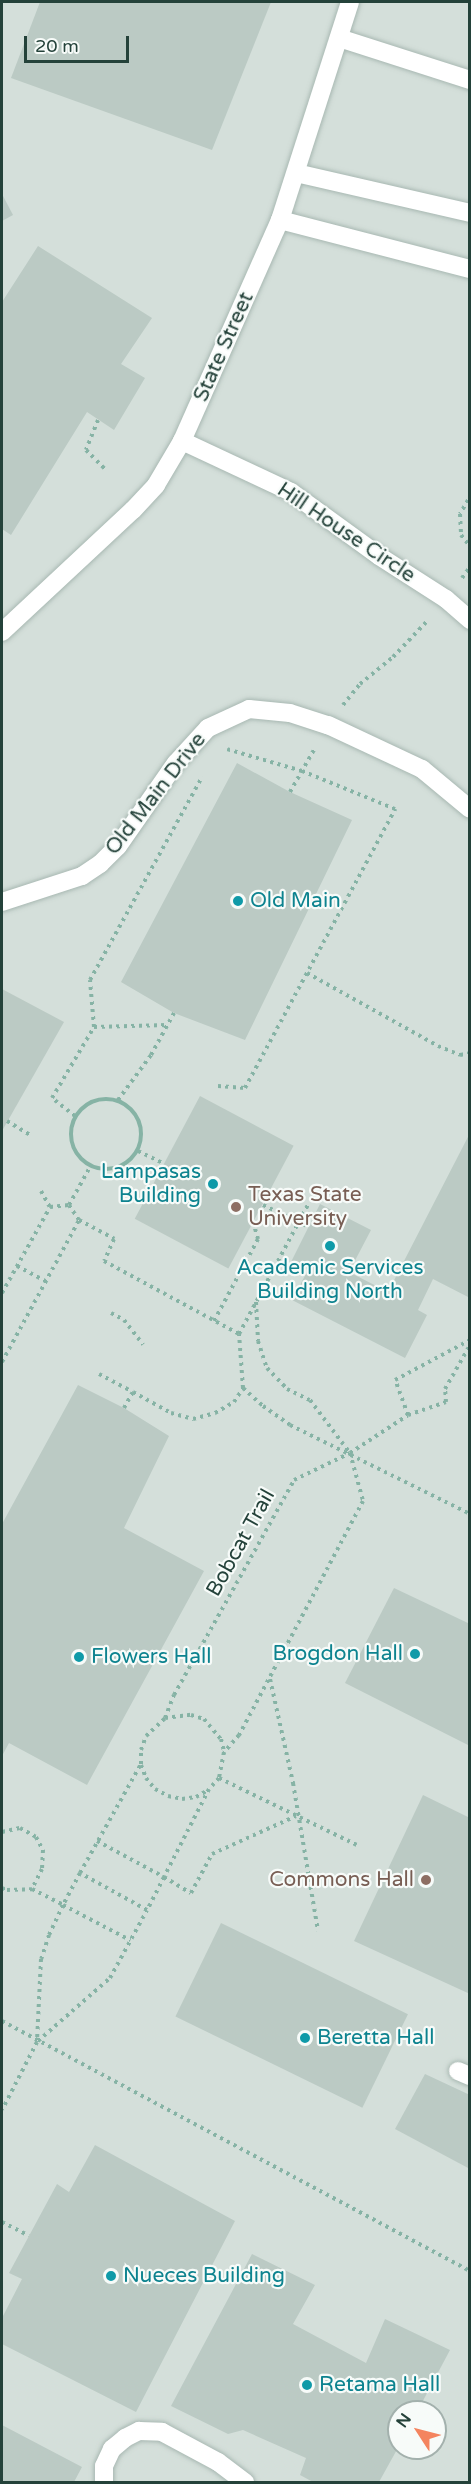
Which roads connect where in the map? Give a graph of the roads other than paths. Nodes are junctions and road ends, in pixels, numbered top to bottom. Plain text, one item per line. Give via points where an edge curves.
1 (350, 2) edge
2 (339, 38) junction
3 (470, 80) edge
4 (296, 173) junction
5 (470, 213) edge
6 (280, 220) junction
7 (470, 269) edge
8 (182, 441) junction
9 (470, 620) edge
10 (2, 633) edge
11 (470, 809) edge
12 (2, 902) edge
13 (104, 2482) edge
14 (245, 2482) edge

1 - 2 lane, State Street
2 - 3 lane
2 - 4 lane, State Street
4 - 5 lane
4 - 6 lane, State Street
6 - 7 lane
6 - 8 lane, State Street
8 - 9 lane, Hill House Circle via 291,492 446,599
8 - 10 lane, State Street via 156,485 133,510
11 - 12 lane, Old Main Drive via 422,769 328,725 290,713 249,709 208,728 176,763 118,846 100,864 82,876
13 - 14 lane via 104,2466 112,2449 139,2431 162,2432 218,2462

